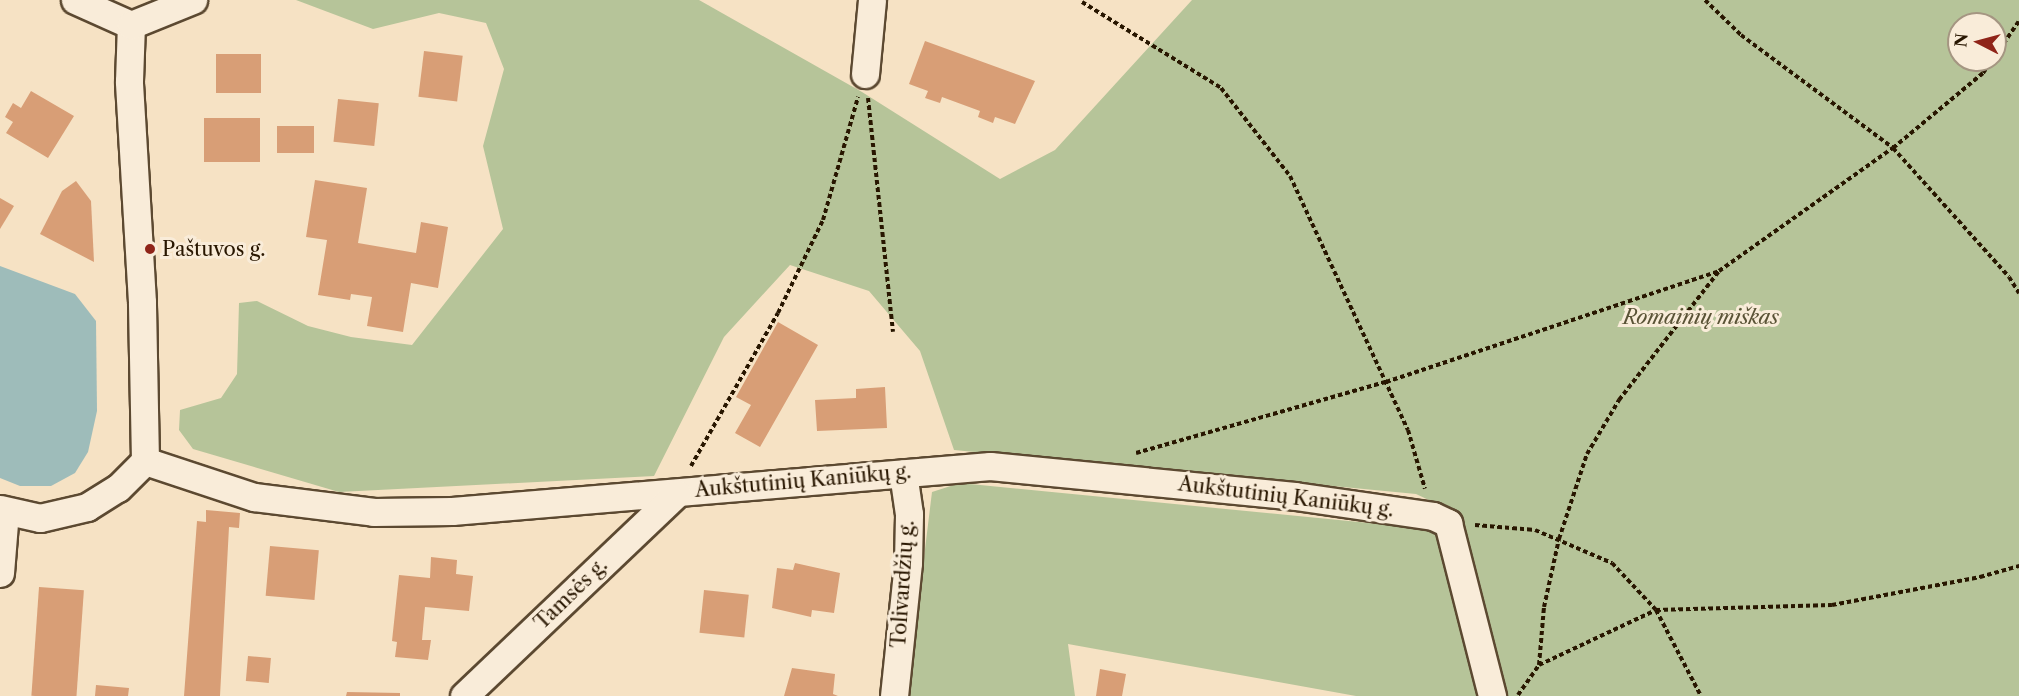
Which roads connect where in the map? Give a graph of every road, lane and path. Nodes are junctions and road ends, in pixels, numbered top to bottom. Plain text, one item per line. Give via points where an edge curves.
1 (75, 0) edge
2 (193, 0) edge
3 (872, 0) edge
4 (1705, 0) edge
5 (1082, 2) dead end
6 (2019, 21) edge
7 (131, 25) junction
8 (2007, 38) edge
9 (1984, 72) edge
10 (865, 74) junction
11 (1893, 148) junction
12 (1719, 271) junction
13 (2019, 293) edge
14 (893, 332) dead end
15 (1386, 382) junction
16 (1134, 453) dead end
17 (145, 461) junction
18 (903, 473) junction
19 (677, 493) junction
20 (2, 510) edge
21 (1440, 519) junction
22 (1559, 539) junction
23 (2019, 566) edge
24 (0, 573) edge
25 (1656, 610) junction
26 (1539, 665) junction
27 (464, 696) edge
28 (894, 696) edge
29 (1492, 696) edge
30 (1517, 696) edge
31 (1701, 696) edge

1 - 7 street
2 - 7 street
3 - 10 street
4 - 11 path via 1741,35
5 - 15 path via 1221,88 1290,176
6 - 8 path
7 - 17 street via 129,81 142,302
9 - 11 path
10 - 14 path
10 - 19 path via 823,220 778,313
11 - 12 path
11 - 13 path
12 - 15 path
12 - 22 path via 1619,400 1587,454
15 - 16 path
15 - 21 path
17 - 19 street, Aukštutinių Kaniūkų g. via 254,497 374,512 453,511
17 - 20 street via 118,488 87,507 40,518
18 - 19 street, Aukštutinių Kaniūkų g.
18 - 21 street, Aukštutinių Kaniūkų g. via 990,466 1295,496
18 - 28 street, Tolivardžių g. via 909,514 908,563
19 - 27 street, Tamsės g.
20 - 24 street
21 - 22 path via 1535,530
21 - 29 street
22 - 25 path via 1612,563
22 - 26 path via 1544,607
23 - 25 path via 1980,577 1832,604
25 - 26 path
25 - 31 path
26 - 30 path

